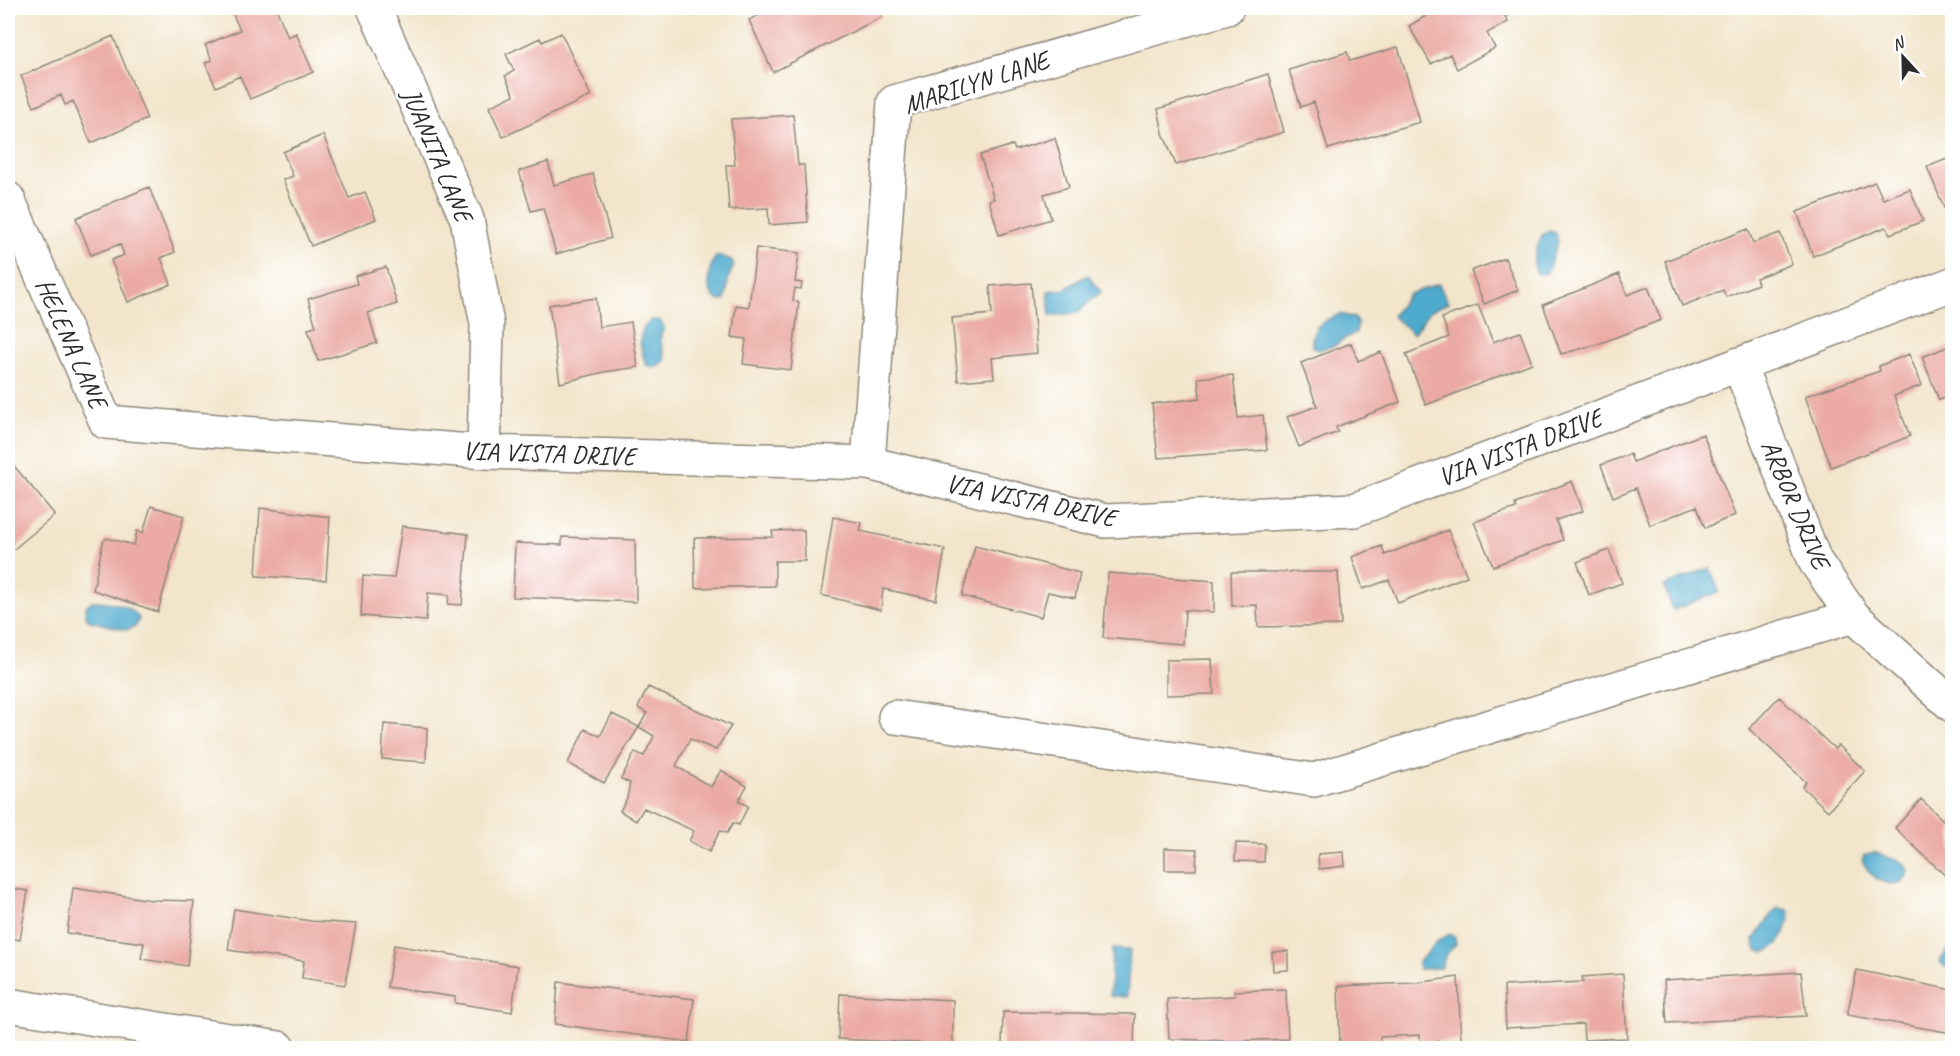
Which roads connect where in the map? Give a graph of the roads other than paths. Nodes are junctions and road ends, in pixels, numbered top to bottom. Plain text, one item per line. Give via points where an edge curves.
1 (374, 8) edge
2 (1227, 8) edge
3 (8, 199) edge
4 (1953, 284) edge
5 (1739, 364) junction
6 (106, 422) joint
7 (484, 452) junction
8 (868, 463) junction
9 (1853, 616) junction
10 (1953, 705) edge
11 (895, 717) dead end
12 (8, 1005) edge
13 (279, 1048) edge

1 - 7 street, JUANITA LANE via 467,219 487,324
2 - 8 street, MARILYN LANE via 894,102
3 - 6 street, HELENA LANE
4 - 5 street, VIA VISTA DRIVE
5 - 8 street, VIA VISTA DRIVE via 1354,510 1106,521
5 - 9 street, ARBOR DRIVE via 1815,561
6 - 7 street, VIA VISTA DRIVE
7 - 8 street, VIA VISTA DRIVE
9 - 10 street, ARBOR DRIVE
9 - 11 street via 1314,780
12 - 13 street

